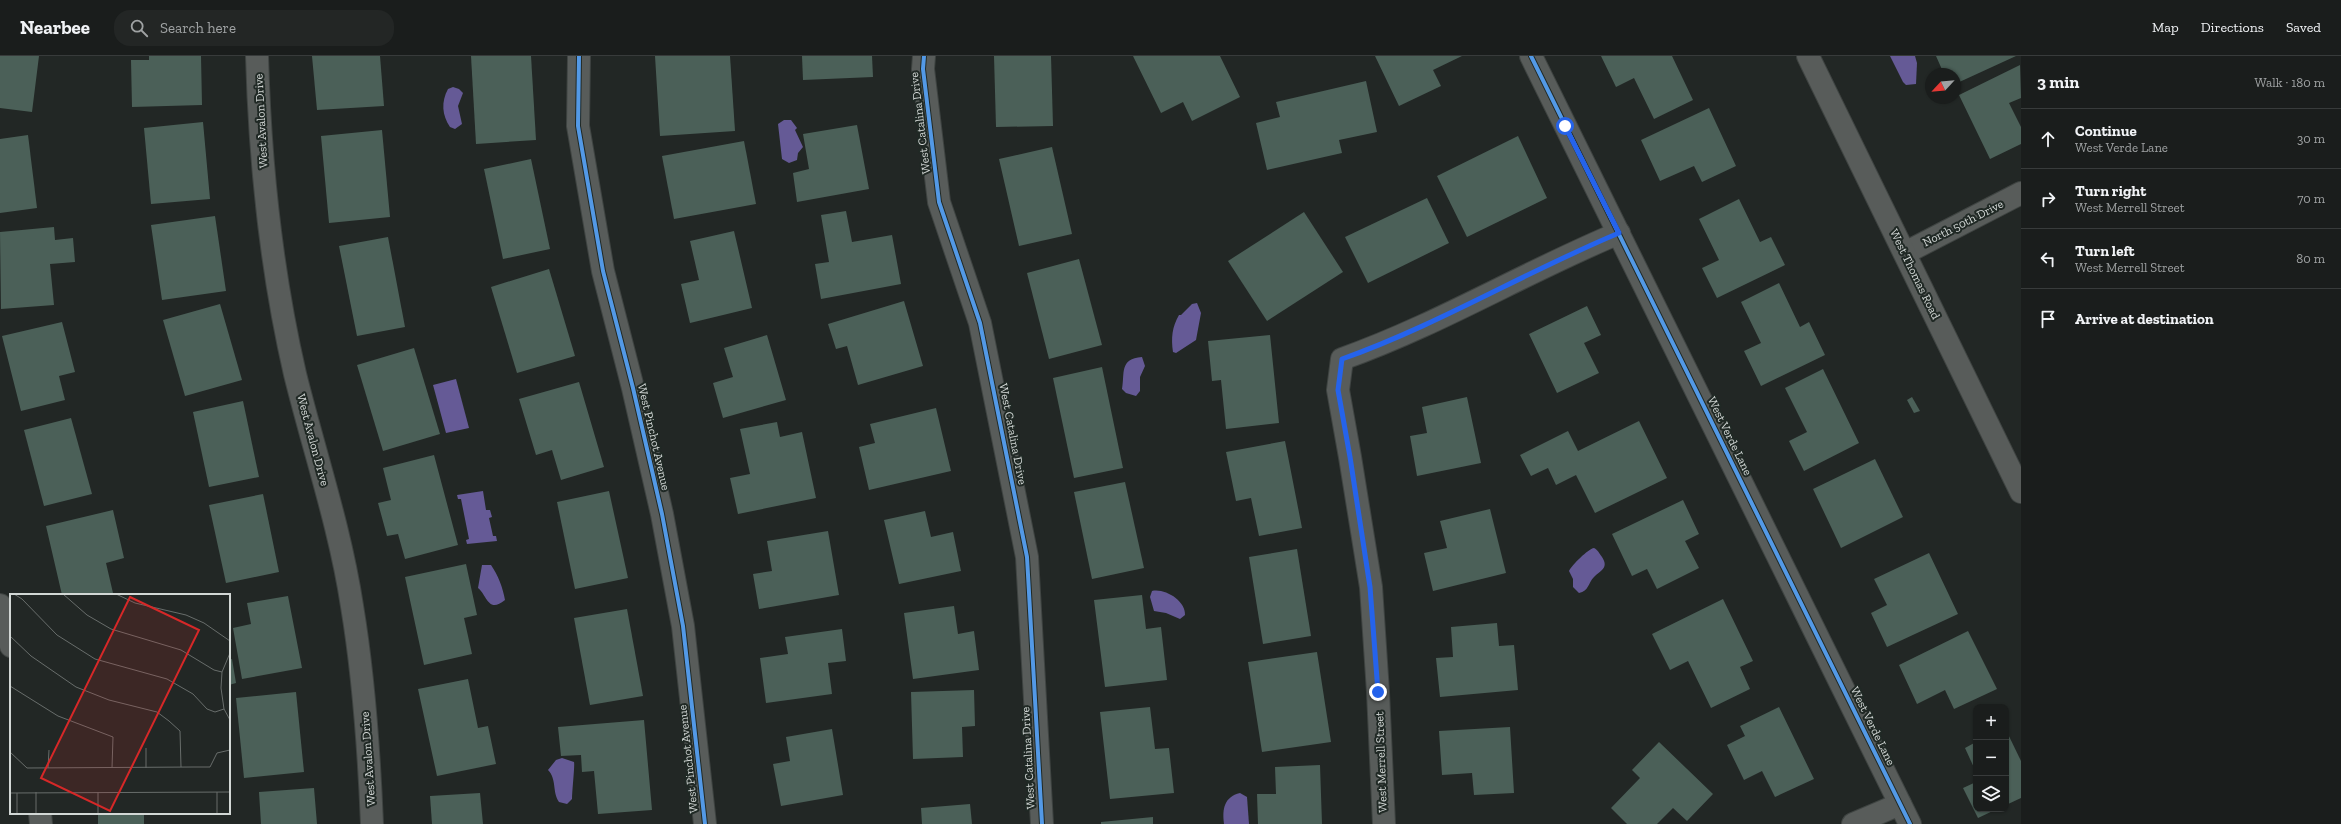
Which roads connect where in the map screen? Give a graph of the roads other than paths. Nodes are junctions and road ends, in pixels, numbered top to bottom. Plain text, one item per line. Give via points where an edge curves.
1 (257, 56) edge
2 (579, 56) edge
3 (924, 56) edge
4 (1531, 56) edge
5 (1808, 56) edge
6 (2021, 193) edge
7 (1619, 233) junction
8 (1905, 253) junction
9 (2021, 492) edge
10 (0, 605) edge
11 (10, 642) edge
12 (1900, 804) junction
13 (40, 814) edge
14 (41, 824) edge
15 (372, 824) edge
16 (705, 824) edge
17 (1042, 824) edge
18 (1384, 824) edge
19 (1853, 824) edge
20 (1910, 824) edge

1 - 15 street, West Avalon Drive via 259,125 270,233 282,314 332,513 352,605 368,744
2 - 16 street, West Pinchot Avenue via 578,126 603,271 662,514 683,626
3 - 17 street, West Catalina Drive via 923,68 939,202 980,323 1027,557
4 - 7 street, West Verde Lane
5 - 8 street, West Thomas Road
6 - 8 street, North 50th Drive
7 - 12 street, West Verde Lane
7 - 18 street, West Merrell Street via 1574,252 1388,343 1342,359 1338,390 1370,587
8 - 9 street, West Thomas Road
10 - 11 street
12 - 19 street
12 - 20 street, West Verde Lane
13 - 14 street

